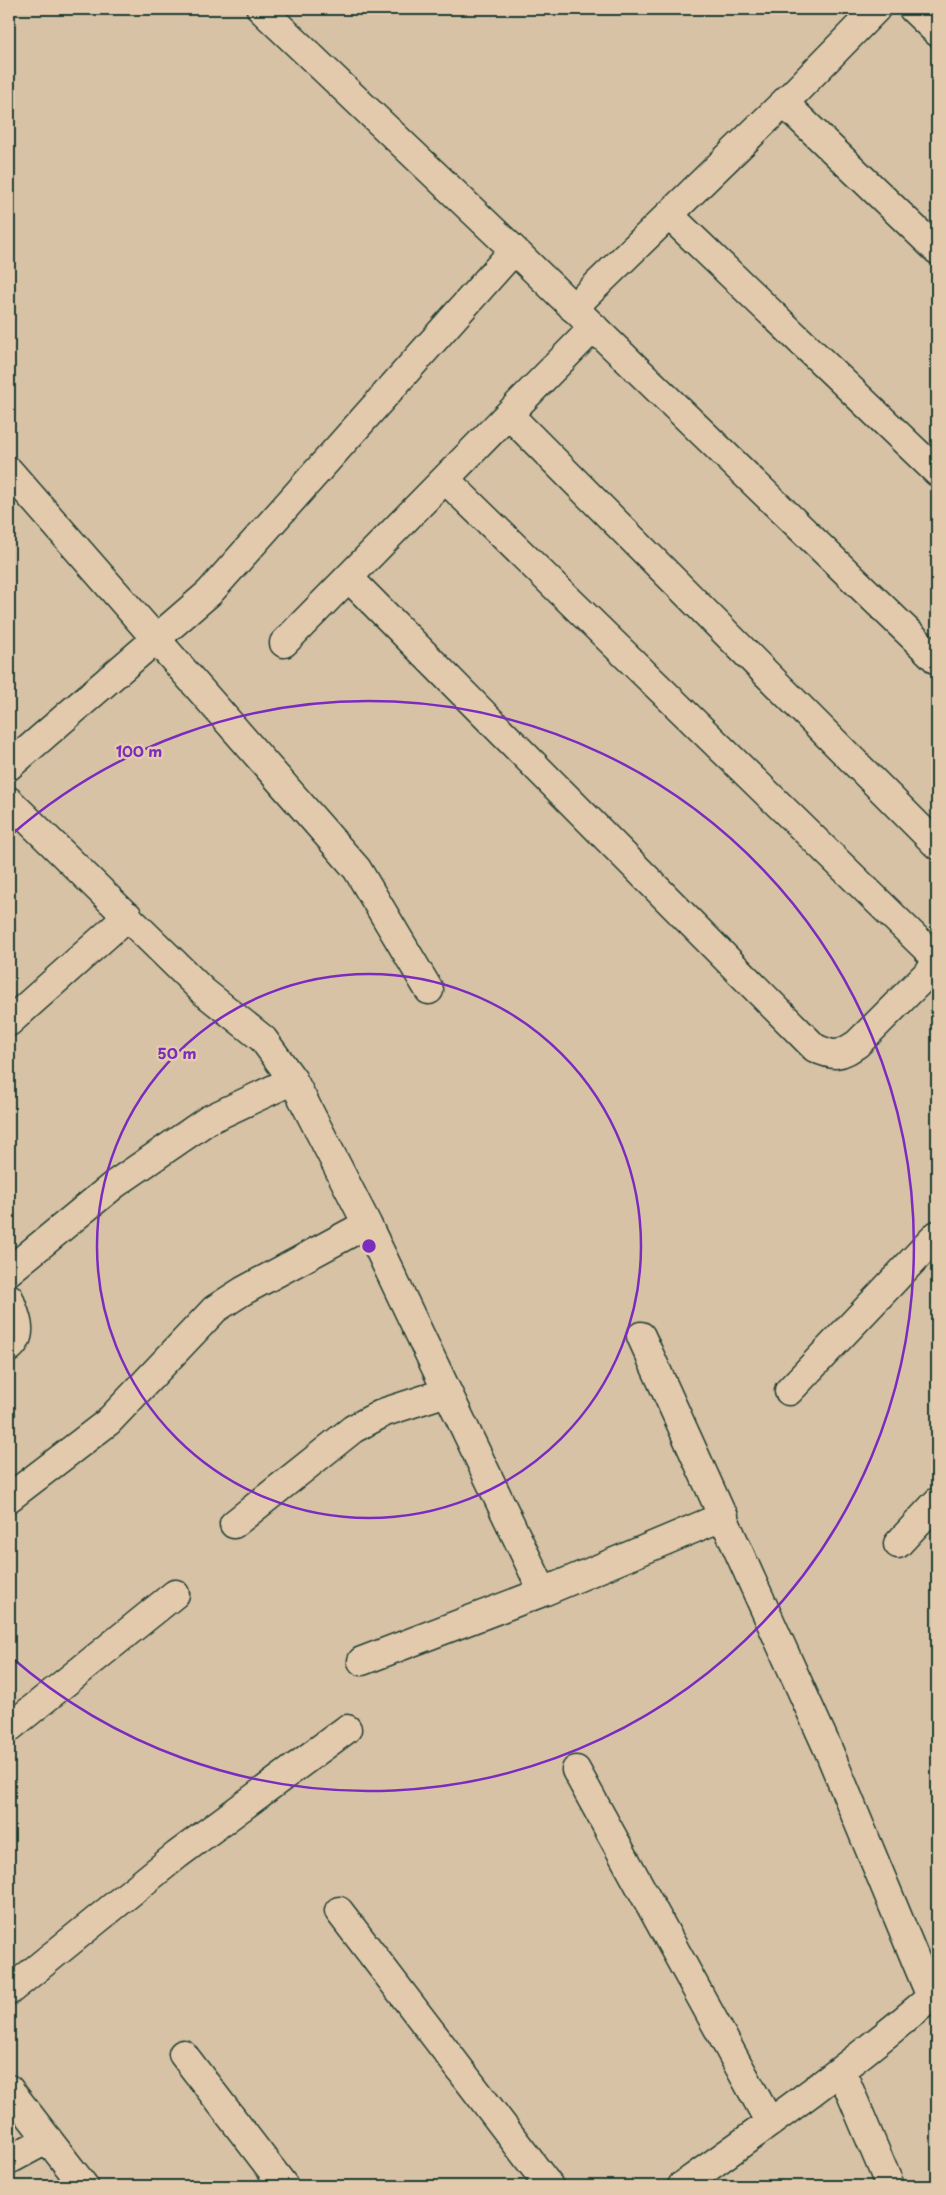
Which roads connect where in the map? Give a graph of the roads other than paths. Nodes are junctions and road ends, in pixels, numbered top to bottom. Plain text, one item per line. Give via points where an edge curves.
1 (261, 9) edge
2 (876, 9) edge
3 (913, 9) edge
4 (937, 32) edge
5 (784, 103) junction
6 (669, 215) junction
7 (514, 250) junction
8 (937, 250) edge
9 (573, 308) junction
10 (594, 327) junction
11 (508, 415) junction
12 (9, 471) edge
13 (937, 472) edge
14 (446, 480) junction
15 (349, 578) junction
16 (155, 640) junction
17 (284, 643) dead end
18 (937, 660) edge
19 (9, 766) edge
20 (9, 801) edge
21 (937, 845) edge
22 (128, 916) junction
23 (937, 959) edge
24 (937, 964) edge
25 (429, 990) dead end
26 (9, 1022) edge
27 (293, 1080) junction
28 (367, 1224) junction
29 (937, 1235) edge
30 (9, 1271) edge
31 (9, 1298) edge
32 (640, 1336) dead end
33 (9, 1348) edge
34 (788, 1390) dead end
35 (447, 1392) junction
36 (9, 1498) edge
37 (937, 1502) edge
38 (724, 1516) junction
39 (234, 1524) dead end
40 (898, 1544) dead end
41 (543, 1592) junction
42 (175, 1594) dead end
43 (362, 1662) dead end
44 (9, 1728) edge
45 (347, 1729) dead end
46 (576, 1770) dead end
47 (339, 1911) dead end
48 (9, 1991) edge
49 (934, 1994) edge
50 (183, 2054) dead end
51 (841, 2070) junction
52 (9, 2089) edge
53 (770, 2124) junction
54 (48, 2139) junction
55 (9, 2160) edge
56 (84, 2186) edge
57 (284, 2186) edge
58 (549, 2186) edge
59 (682, 2186) edge
60 (890, 2186) edge

1 - 7 street
2 - 5 street
3 - 4 street
5 - 6 street
5 - 8 street
6 - 9 street
6 - 13 street
7 - 9 street
7 - 16 street via 209,593
9 - 10 street
10 - 11 street
10 - 18 street
11 - 14 street
11 - 21 street
12 - 16 street
14 - 15 street
14 - 23 street
15 - 17 street
15 - 24 street via 815,1048 831,1055 857,1044
16 - 19 street
16 - 25 street via 357,869
20 - 22 street
22 - 26 street
22 - 27 street via 204,992 262,1039
27 - 28 street
27 - 30 street via 208,1120 115,1184
28 - 35 street
28 - 36 street via 215,1309 108,1422
29 - 34 street
31 - 33 street via 19,1325 18,1334
32 - 38 street
35 - 39 street via 385,1412 353,1429
35 - 41 street
37 - 40 street
38 - 41 street
38 - 49 street
41 - 43 street
42 - 44 street
45 - 48 street via 177,1856
46 - 53 street
47 - 58 street
49 - 51 street
50 - 57 street
51 - 53 street
51 - 60 street
52 - 54 street
53 - 59 street
54 - 55 street
54 - 56 street

